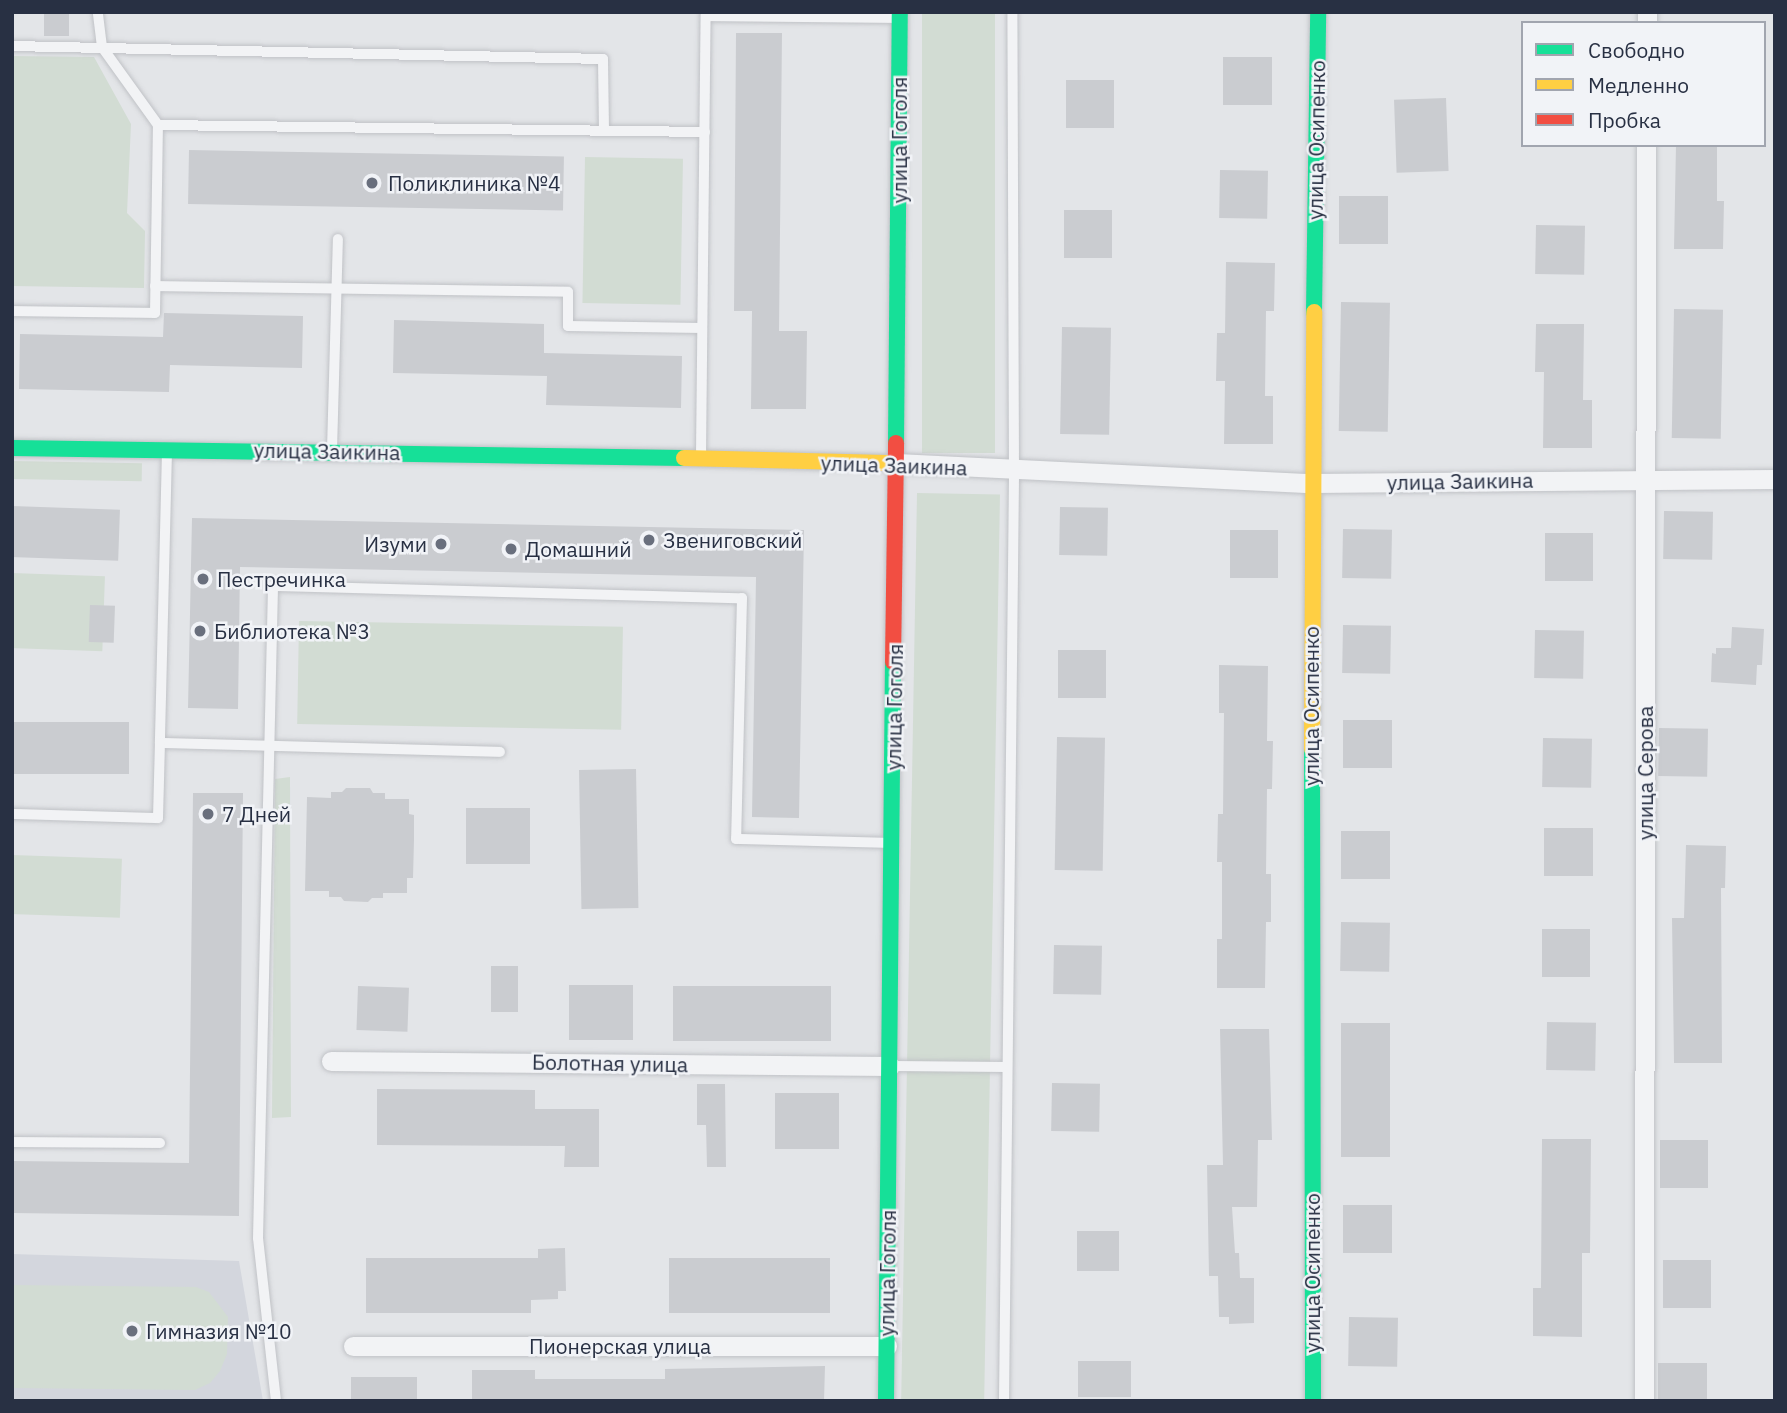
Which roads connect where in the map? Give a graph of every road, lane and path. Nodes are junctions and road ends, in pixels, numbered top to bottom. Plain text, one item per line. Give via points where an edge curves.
1 (97, 12) edge
2 (1012, 12) edge
3 (1318, 12) edge
4 (706, 14) edge
5 (900, 15) edge
6 (12, 46) edge
7 (102, 47) junction
8 (158, 125) junction
9 (604, 129) junction
10 (705, 132) junction
11 (1646, 147) edge
12 (338, 239) dead end
13 (155, 286) junction
14 (337, 289) junction
15 (12, 311) edge
16 (702, 328) junction
17 (12, 447) edge
18 (167, 450) junction
19 (332, 451) junction
20 (701, 460) junction
21 (896, 463) junction
22 (1014, 471) junction
23 (1645, 478) junction
24 (1775, 479) edge
25 (1311, 483) junction
26 (160, 743) junction
27 (269, 746) junction
28 (500, 752) dead end
29 (12, 814) edge
30 (892, 843) junction
31 (331, 1061) dead end
32 (890, 1066) junction
33 (1007, 1067) junction
34 (12, 1142) edge
35 (160, 1143) dead end
36 (353, 1346) dead end
37 (887, 1346) junction
38 (276, 1401) edge
39 (886, 1401) edge
40 (1004, 1401) edge
41 (1312, 1401) edge
42 (1644, 1401) edge

1 - 7 lane
2 - 22 lane
3 - 25 street, улица Осипенко
4 - 5 lane
4 - 10 lane
5 - 21 street, улица Гоголя
6 - 7 lane
7 - 8 lane
7 - 9 lane via 603,60
8 - 9 lane
8 - 13 lane
9 - 10 lane
10 - 16 lane
11 - 23 street, улица Серова
12 - 14 lane
13 - 14 lane
13 - 15 lane via 155,313
14 - 16 lane via 568,292 568,326
14 - 19 lane
16 - 20 lane
17 - 18 street, улица Заикина
18 - 19 street, улица Заикина
18 - 26 lane
19 - 20 street, улица Заикина
20 - 21 street, улица Заикина
21 - 22 street, улица Заикина
21 - 30 street, улица Гоголя
22 - 25 street, улица Заикина
22 - 33 lane
23 - 24 street, улица Заикина
23 - 25 street, улица Заикина
23 - 42 street, улица Серова
25 - 41 street, улица Осипенко
26 - 27 lane
26 - 29 lane via 158,818
27 - 28 lane
27 - 30 lane via 273,586 742,598 736,839
27 - 38 lane via 258,1238
30 - 32 street, улица Гоголя
31 - 32 street, Болотная улица
32 - 33 lane
32 - 37 street, улица Гоголя
33 - 40 lane
34 - 35 lane
36 - 37 street, Пионерская улица
37 - 39 street, улица Гоголя

